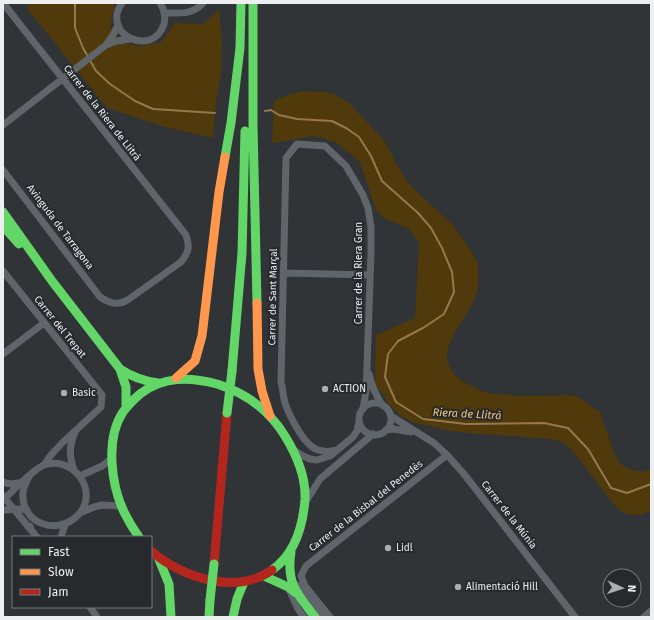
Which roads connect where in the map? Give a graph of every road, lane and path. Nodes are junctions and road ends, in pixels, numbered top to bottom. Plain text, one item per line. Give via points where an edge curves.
1 (3, 3) edge
2 (122, 3) edge
3 (160, 3) edge
4 (203, 3) edge
5 (240, 3) edge
6 (248, 3) edge
7 (253, 3) edge
8 (164, 13) junction
9 (118, 24) junction
10 (130, 39) junction
11 (106, 45) junction
12 (62, 79) junction
13 (3, 125) edge
14 (325, 146) joint
15 (3, 170) edge
16 (3, 212) edge
17 (3, 226) edge
18 (3, 271) edge
19 (284, 273) junction
20 (370, 275) junction
21 (52, 281) junction
22 (100, 297) joint
23 (44, 323) junction
24 (3, 354) edge
25 (367, 366) junction
26 (120, 369) junction
27 (176, 378) junction
28 (159, 384) junction
29 (382, 404) junction
30 (126, 406) junction
31 (363, 409) junction
32 (270, 416) junction
33 (391, 416) junction
34 (360, 421) junction
35 (76, 430) junction
36 (386, 430) junction
37 (374, 434) junction
38 (418, 434) junction
39 (292, 449) junction
40 (337, 450) junction
41 (447, 455) junction
42 (111, 459) junction
43 (44, 465) junction
44 (77, 473) junction
45 (30, 475) junction
46 (24, 481) junction
47 (3, 482) edge
48 (4, 498) edge
49 (305, 503) junction
50 (121, 506) junction
51 (14, 509) junction
52 (3, 510) edge
53 (28, 511) junction
54 (80, 513) junction
55 (65, 525) junction
56 (31, 530) junction
57 (35, 536) edge
58 (61, 536) edge
59 (137, 536) edge
60 (291, 552) junction
61 (154, 554) edge
62 (289, 574) junction
63 (264, 576) junction
64 (244, 582) junction
65 (288, 587) junction
66 (297, 594) junction
67 (91, 608) edge
68 (651, 612) edge
69 (97, 617) edge
70 (171, 617) edge
71 (208, 617) edge
72 (233, 617) edge
73 (304, 617) edge
74 (315, 617) edge
75 (323, 617) edge
76 (330, 617) edge
77 (575, 617) edge
78 (644, 617) edge

1 - 12 street, Carrer de la Riera de Llitrà
2 - 9 street via 118,12
3 - 8 street
4 - 8 street via 192,12
5 - 27 main road via 240,48 202,336 195,361
6 - 71 main road, bridge via 242,253
7 - 32 main road via 258,369
8 - 10 street via 162,28 152,39
9 - 10 street
9 - 11 street
10 - 11 street
11 - 12 street
12 - 13 street
12 - 22 street, Carrer de la Riera de Llitrà via 186,235 188,246 187,254 181,262 129,299 114,304
14 - 19 street, Carrer de Sant Marçal via 297,144 286,158
14 - 20 street, Carrer de la Riera Gran via 346,166 368,208 371,227
15 - 22 street, Avinguda de Tarragona
16 - 21 main road
17 - 21 main road
18 - 23 street, Carrer del Trepat
19 - 20 street
19 - 40 street, Carrer de Sant Marçal via 281,382 286,403 294,422 311,446 329,452
20 - 25 street, Carrer de la Riera Gran
21 - 26 main road
23 - 24 street
23 - 35 street, Carrer del Trepat via 102,395 101,407
25 - 29 street, Carrer de la Riera Gran via 375,393
25 - 31 street, Carrer de la Riera Gran
26 - 28 main road via 145,382
26 - 30 main road via 125,382
27 - 28 main road
27 - 32 main road via 201,381 229,389 245,396
28 - 30 main road via 140,393
29 - 31 street via 373,403
29 - 33 street
30 - 42 main road via 114,431
31 - 34 street
32 - 39 main road
33 - 36 street via 391,423
33 - 38 street, Carrer de la Múnia
34 - 37 street via 366,432
34 - 40 street via 353,437
35 - 43 street
35 - 44 street via 71,441 70,453 71,462
36 - 37 street
36 - 38 street, Carrer de la Múnia via 404,430
37 - 49 street via 320,478
38 - 41 street, Carrer de la Múnia via 434,443
39 - 40 street via 317,460 330,456
39 - 49 main road via 302,477
41 - 76 street, Carrer de la Bisbal del Penedès via 306,566 301,576 305,586
41 - 77 street, Carrer de la Múnia
42 - 44 street via 102,466
42 - 50 main road
43 - 44 street via 60,464
43 - 45 street
44 - 54 street via 84,484 86,494 85,504
45 - 46 street
45 - 53 street via 23,492
46 - 47 street via 16,484
46 - 48 street
48 - 51 street
49 - 60 main road via 298,537
50 - 54 street via 102,505
50 - 59 main road
51 - 52 street
51 - 53 street
51 - 56 street
53 - 55 street via 35,520 44,525
53 - 56 street
54 - 55 street
55 - 58 street
56 - 57 street
60 - 62 main road via 288,562
60 - 63 main road via 278,567
61 - 64 main road via 170,566 196,577 210,581
61 - 70 main road via 169,584
62 - 66 main road
62 - 75 street
63 - 64 main road
63 - 65 main road
64 - 72 main road
65 - 66 main road
65 - 73 street
66 - 74 main road
67 - 69 street
68 - 78 street

